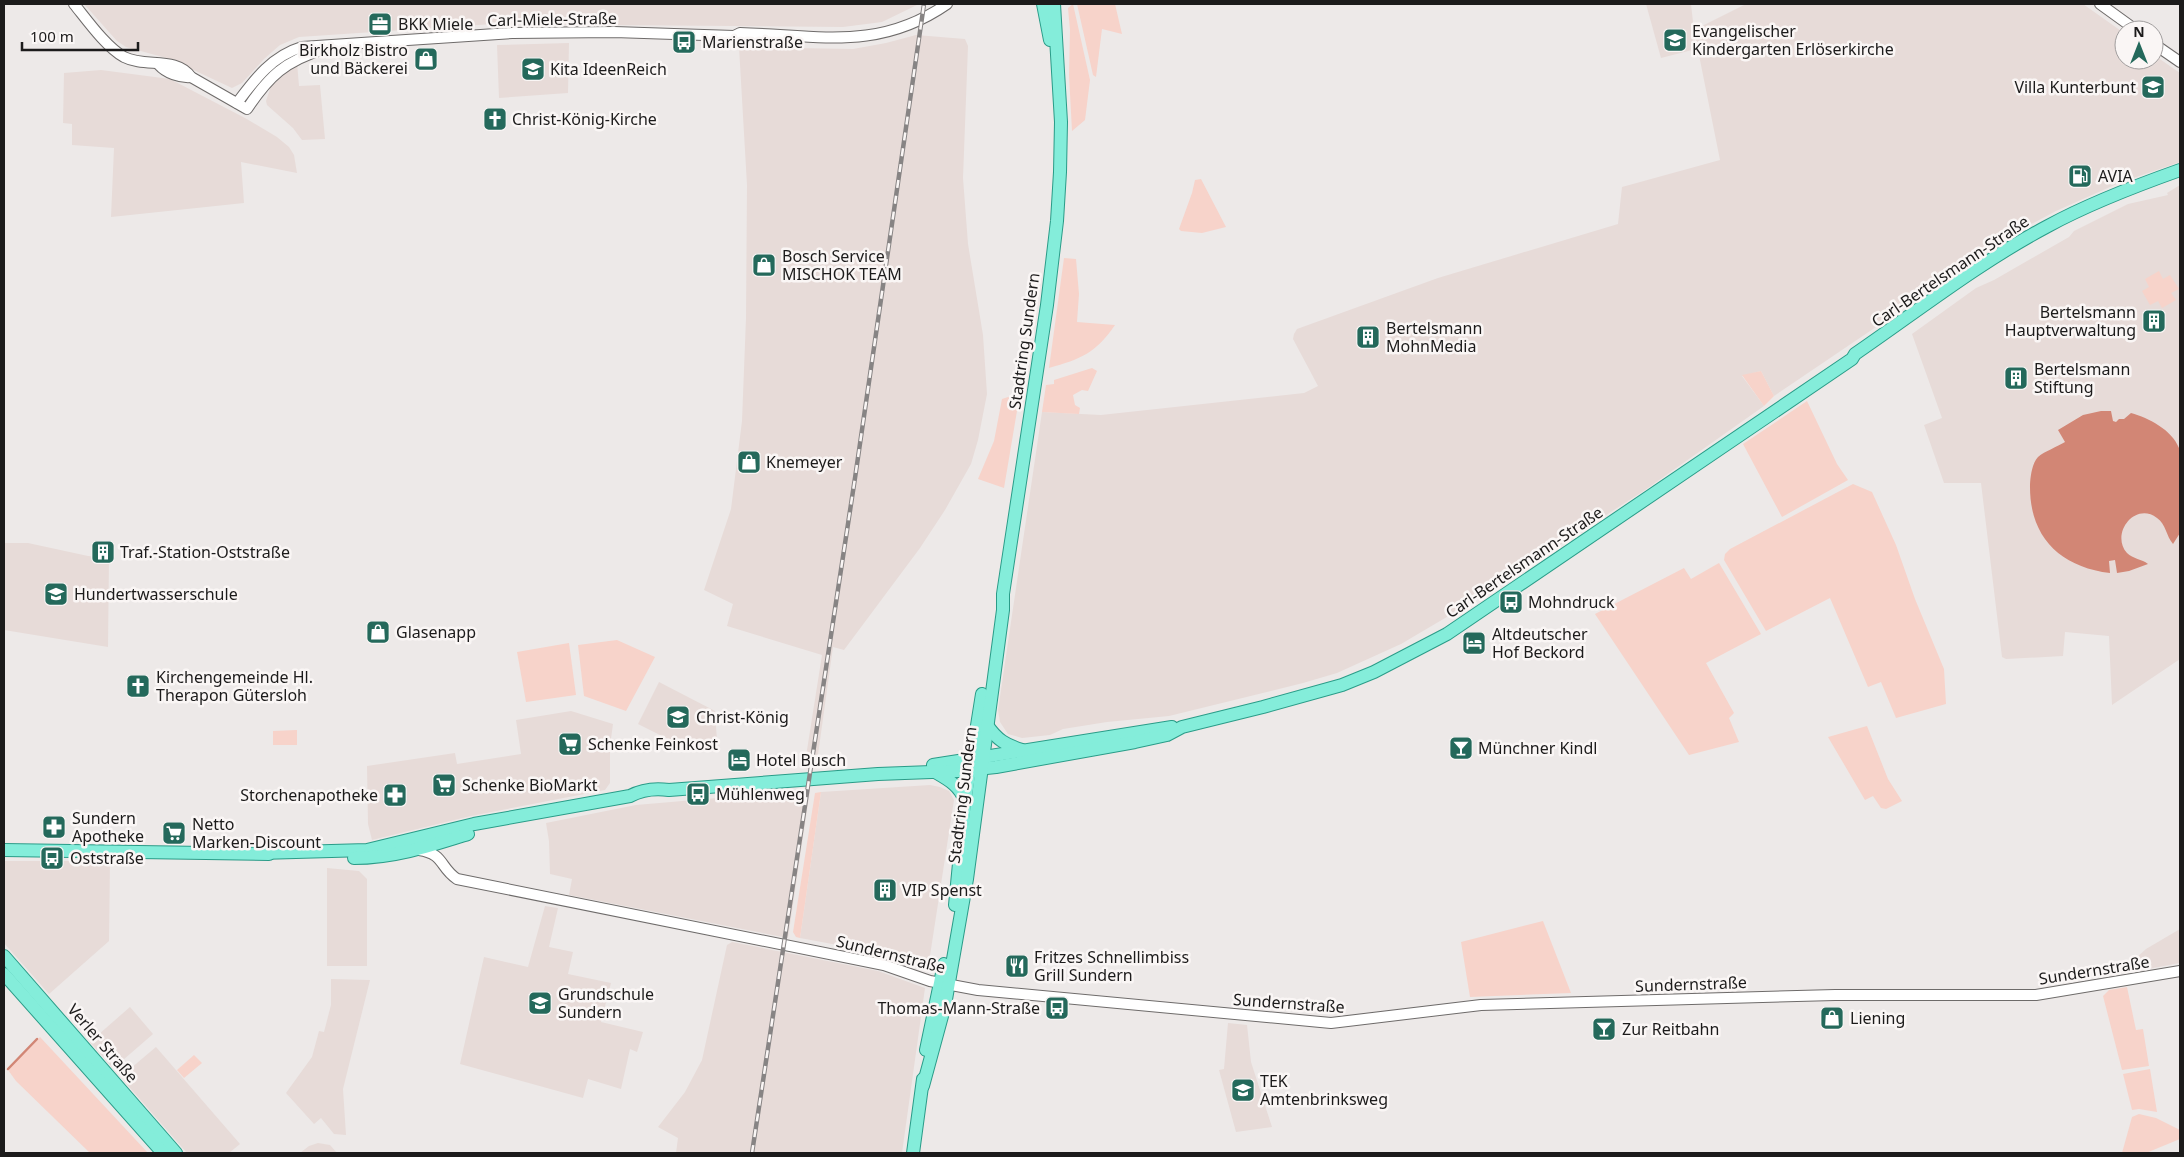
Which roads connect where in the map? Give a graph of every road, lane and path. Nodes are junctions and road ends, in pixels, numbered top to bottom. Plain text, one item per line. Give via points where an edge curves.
1 (74, 4) edge
2 (938, 4) edge
3 (947, 4) edge
4 (1043, 4) edge
5 (1054, 4) edge
6 (2100, 4) edge
7 (928, 15) junction
8 (2122, 20) edge
9 (340, 45) junction
10 (2164, 51) edge
11 (2180, 62) edge
12 (1059, 91) junction
13 (237, 103) junction
14 (2180, 170) edge
15 (2180, 177) edge
16 (1853, 359) junction
17 (1003, 594) junction
18 (987, 725) junction
19 (1182, 727) junction
20 (1023, 751) junction
21 (977, 764) junction
22 (935, 772) junction
23 (878, 774) junction
24 (965, 801) junction
25 (530, 815) junction
26 (4, 850) edge
27 (419, 850) junction
28 (260, 853) junction
29 (4, 956) edge
30 (2180, 971) edge
31 (4, 974) edge
32 (944, 984) junction
33 (163, 1153) edge
34 (176, 1153) edge
35 (913, 1153) edge

1 - 13 street via 116,52 131,60 159,65 166,63 187,71 191,77
2 - 7 street, Carl-Miele-Straße
3 - 7 street, Carl-Miele-Straße
4 - 12 main road, Stadtring Sundern
5 - 12 main road, Stadtring Sundern
6 - 8 street
7 - 9 street, Carl-Miele-Straße via 876,35 843,38 740,33 734,36 522,32
9 - 13 street, Carl-Miele-Straße via 302,47 281,56 264,69
9 - 13 street, Carl-Miele-Straße via 304,55 287,64 263,86 247,109
10 - 11 street
12 - 17 main road, Stadtring Sundern via 1057,221
14 - 16 main road, Carl-Bertelsmann-Straße via 2115,194 2034,234 1962,279
15 - 16 main road, Carl-Bertelsmann-Straße via 2088,214 2036,240
16 - 19 main road, Carl-Bertelsmann-Straße via 1447,634 1342,685
17 - 18 main road, Stadtring Sundern
17 - 21 main road, Stadtring Sundern via 989,650
18 - 20 main road via 1001,741
18 - 21 main road, Stadtring Sundern
19 - 20 main road, Carl-Bertelsmann-Straße via 1164,727
19 - 21 main road, Carl-Bertelsmann-Straße via 1167,735 1135,742
20 - 21 main road, Carl-Bertelsmann-Straße
21 - 22 main road, Carl-Bertelsmann-Straße
21 - 23 main road, Carl-Bertelsmann-Straße
21 - 24 main road, Stadtring Sundern
21 - 32 main road, Stadtring Sundern via 967,879
22 - 23 main road, Carl-Bertelsmann-Straße
22 - 24 main road via 953,782
23 - 25 main road, Carl-Bertelsmann-Straße via 669,790 659,795 630,796
24 - 32 main road, Stadtring Sundern
25 - 27 main road, Carl-Bertelsmann-Straße
25 - 28 main road, Carl-Bertelsmann-Straße via 474,824 367,850
26 - 28 main road, Carl-Bertelsmann-Straße
27 - 28 main road, Carl-Bertelsmann-Straße via 372,858
27 - 32 street, Sundernstraße via 437,855 457,879 884,965
29 - 34 main road, Verler Straße
30 - 32 street, Sundernstraße via 2036,995 1820,995 1482,1005 1331,1023 1036,996
31 - 33 main road, Verler Straße
32 - 35 main road, Stadtring Sundern via 939,1032 923,1086

